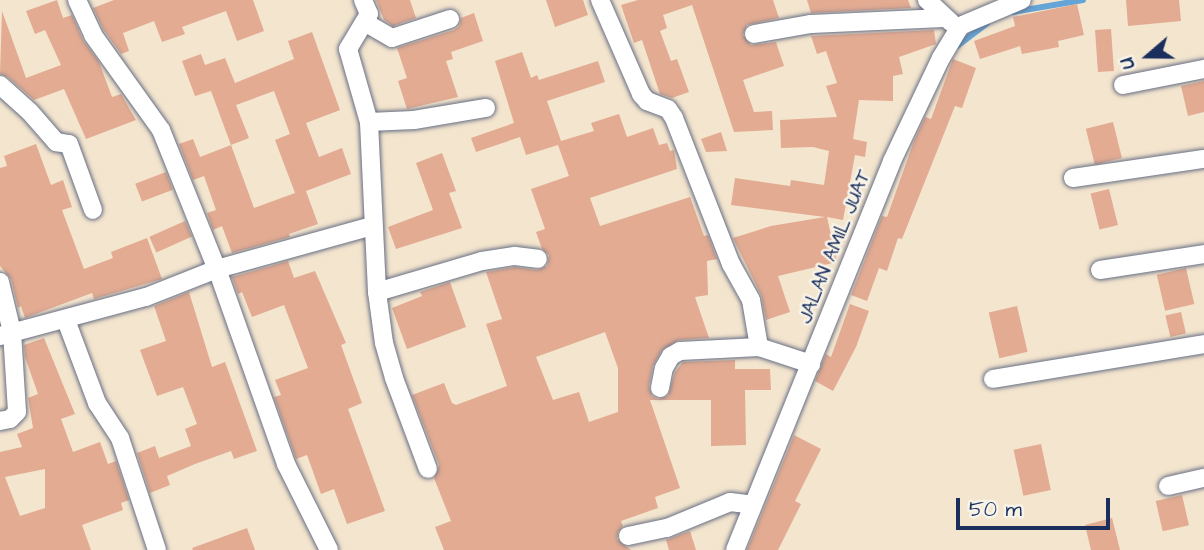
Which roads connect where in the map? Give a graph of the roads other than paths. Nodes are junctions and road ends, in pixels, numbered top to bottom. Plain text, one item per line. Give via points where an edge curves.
1 (78, 0) edge
2 (363, 0) edge
3 (600, 0) edge
4 (928, 0) edge
5 (1019, 0) edge
6 (943, 18) junction
7 (450, 19) dead end
8 (366, 23) junction
9 (960, 26) junction
10 (754, 34) dead end
11 (1204, 69) edge
12 (0, 85) edge
13 (1123, 85) dead end
14 (486, 108) dead end
15 (369, 122) junction
16 (1204, 159) edge
17 (1073, 178) dead end
18 (93, 210) dead end
19 (372, 226) junction
20 (1204, 254) edge
21 (538, 259) dead end
22 (217, 269) junction
23 (1100, 270) dead end
24 (0, 282) edge
25 (377, 292) junction
26 (66, 320) junction
27 (6, 334) edge
28 (1204, 344) edge
29 (759, 346) junction
30 (811, 363) junction
31 (993, 379) dead end
32 (660, 388) dead end
33 (0, 421) edge
34 (428, 469) dead end
35 (1204, 478) edge
36 (1168, 486) dead end
37 (753, 505) junction
38 (628, 536) dead end
39 (157, 550) edge
40 (329, 550) edge
41 (735, 550) edge

1 - 22 street via 93,36 161,130
2 - 8 street via 368,10
3 - 29 street via 641,94 672,114 731,264 751,300
4 - 6 street
5 - 9 street
6 - 9 street
6 - 10 street via 811,24
7 - 8 street via 392,38
8 - 15 street via 348,49
9 - 30 street, JALAN AMIL JUAT via 892,161
11 - 13 street
12 - 18 street via 56,142 69,144
14 - 15 street
15 - 19 street
16 - 17 street
19 - 22 street
19 - 25 street
20 - 23 street
21 - 25 street via 515,256 482,261
22 - 26 street via 146,297
22 - 40 street via 276,440
24 - 27 street
25 - 34 street via 384,343
26 - 27 street
26 - 39 street via 97,403 120,438
27 - 33 street via 17,412
28 - 31 street
29 - 30 street
29 - 32 street via 680,351 664,368
30 - 37 street, JALAN AMIL JUAT
35 - 36 street
37 - 38 street via 730,502 667,528
37 - 41 street, JALAN AMIL JUAT

